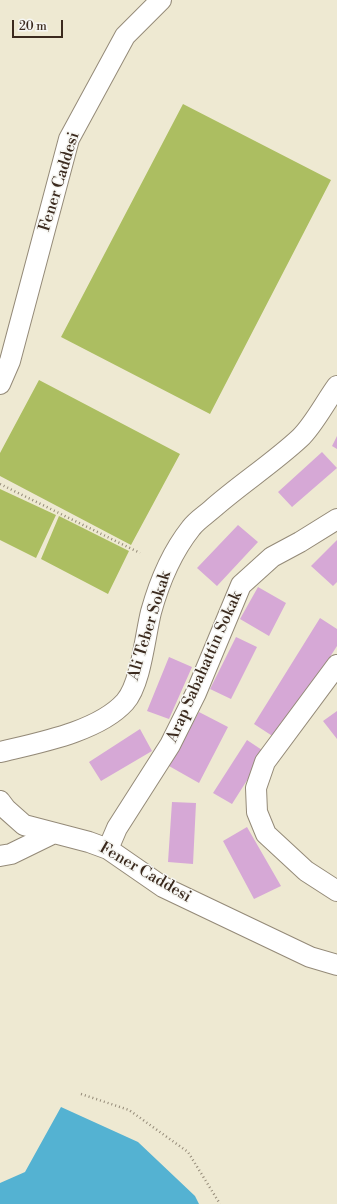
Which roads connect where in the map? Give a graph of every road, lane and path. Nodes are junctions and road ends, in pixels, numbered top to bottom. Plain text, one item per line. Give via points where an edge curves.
1 (161, 0) edge
2 (0, 384) edge
3 (337, 386) edge
4 (0, 484) edge
5 (337, 519) edge
6 (140, 553) dead end
7 (337, 665) edge
8 (0, 752) edge
9 (0, 801) edge
10 (54, 833) junction
11 (108, 849) junction
12 (0, 856) edge
13 (337, 891) edge
14 (337, 965) edge
15 (81, 1094) dead end
16 (220, 1204) edge

1 - 2 street, Fener Caddesi via 125,36 69,139 10,361
3 - 8 street, Ali Teber Sokak via 301,437 227,495 191,528 169,562 151,612 141,662 125,701 102,718 73,732 50,741
4 - 6 path
5 - 11 street, Arap Sabahattin Sokak via 272,557 241,585 196,693 170,745 117,828
7 - 13 street via 265,762 256,788 257,812 266,834 306,871
9 - 10 street, Fener Caddesi via 6,810 24,825
10 - 11 street, Fener Caddesi
10 - 12 street via 11,854
11 - 14 street, Fener Caddesi via 163,887 310,957
15 - 16 path via 129,1110 188,1152

